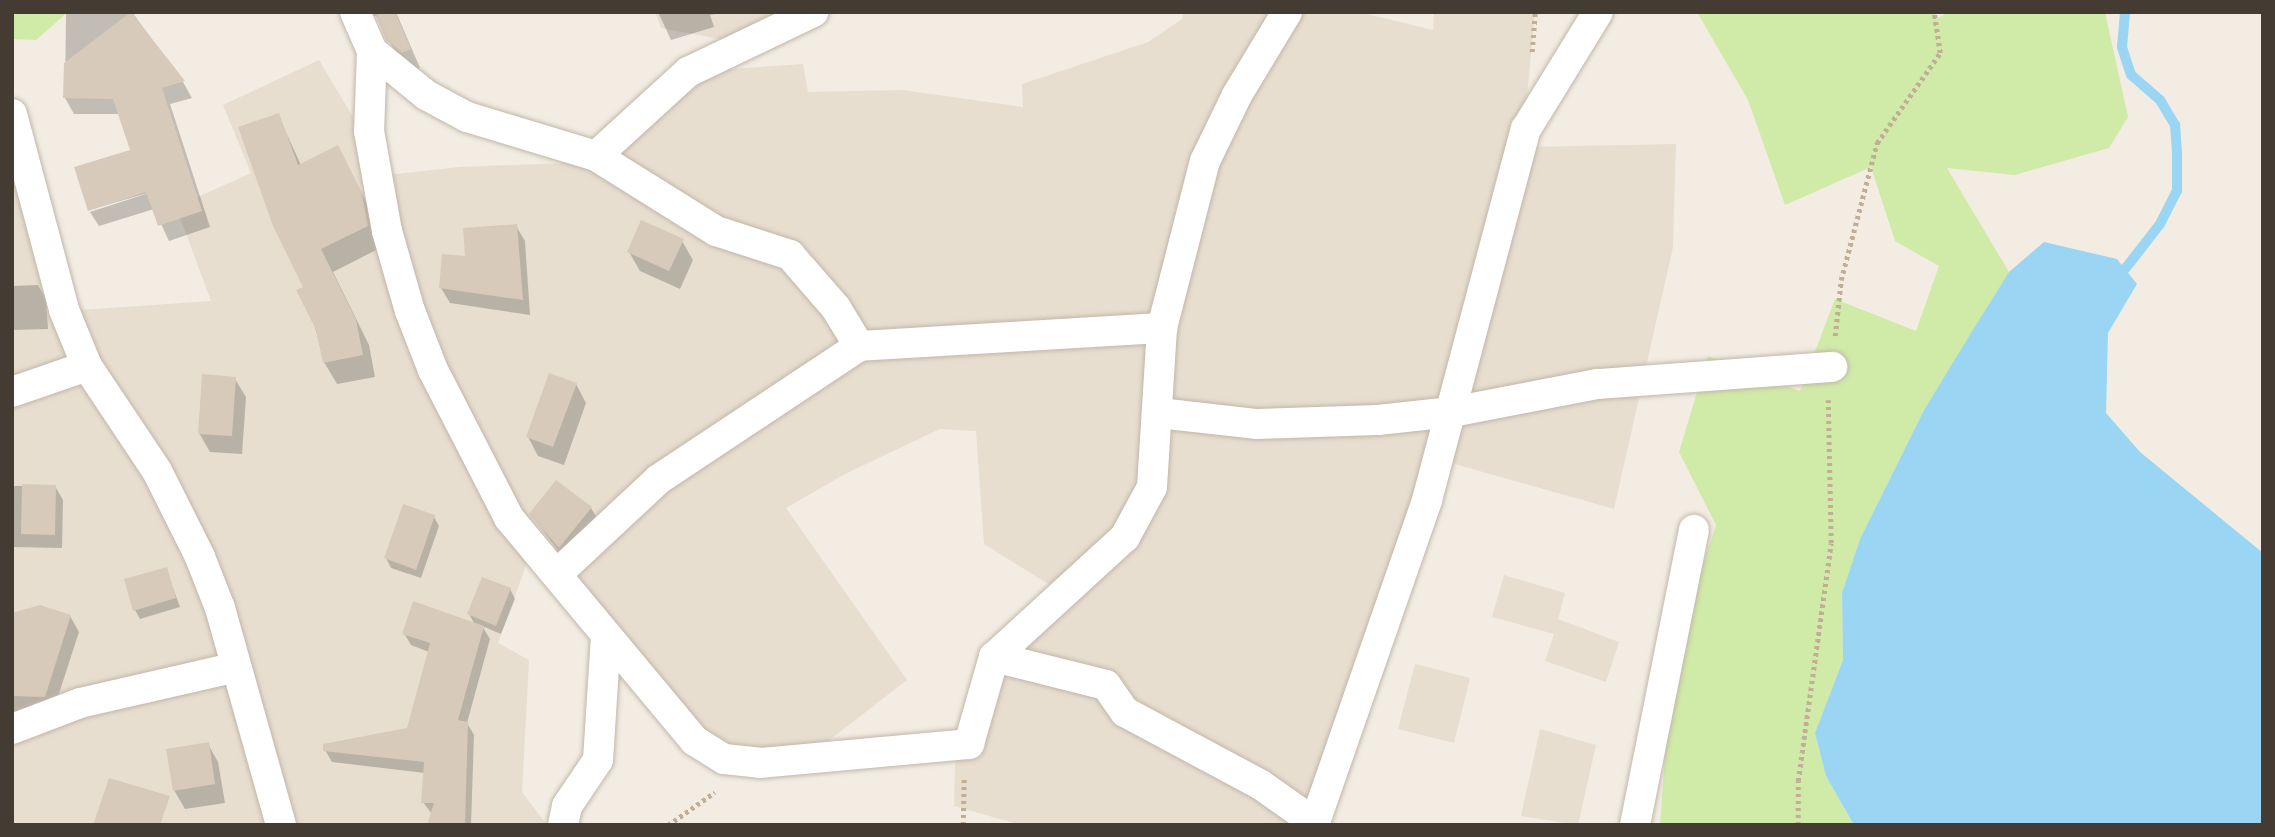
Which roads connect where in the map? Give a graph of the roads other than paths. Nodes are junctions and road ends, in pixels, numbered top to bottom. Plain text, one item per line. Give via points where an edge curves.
1 (355, 12) edge
2 (813, 12) edge
3 (1287, 12) edge
4 (1598, 12) edge
5 (372, 51) junction
6 (12, 114) edge
7 (596, 156) junction
8 (1162, 328) junction
9 (859, 346) junction
10 (87, 366) junction
11 (1832, 367) road end
12 (12, 392) edge
13 (1452, 412) junction
14 (1159, 413) junction
15 (1694, 530) dead end
16 (556, 574) junction
17 (606, 636) junction
18 (994, 657) junction
19 (233, 667) junction
20 (12, 729) edge
21 (1315, 824) edge
22 (281, 825) edge
23 (563, 825) edge
24 (1635, 825) edge

1 - 5 street
2 - 7 street via 688,72
3 - 8 street via 1237,94 1205,161
4 - 13 street via 1526,129
5 - 7 street via 426,94 467,117
5 - 16 street via 369,131 387,231 410,311 433,370 509,518
6 - 10 street via 64,310
7 - 9 street via 716,231 790,255 830,299
8 - 9 street
8 - 14 street
9 - 16 street via 659,479
10 - 12 street
10 - 19 street via 157,471 200,557 220,608
11 - 13 street via 1598,384
13 - 14 street via 1310,425
13 - 21 street via 1427,500
14 - 18 street via 1152,487 1140,515 1125,537
15 - 24 street
16 - 17 street
17 - 18 street via 695,741 724,759 811,761 969,744
17 - 23 street via 598,760 567,806
18 - 21 street via 1106,685 1125,712 1261,785
19 - 20 street via 80,703
19 - 22 street via 274,788

